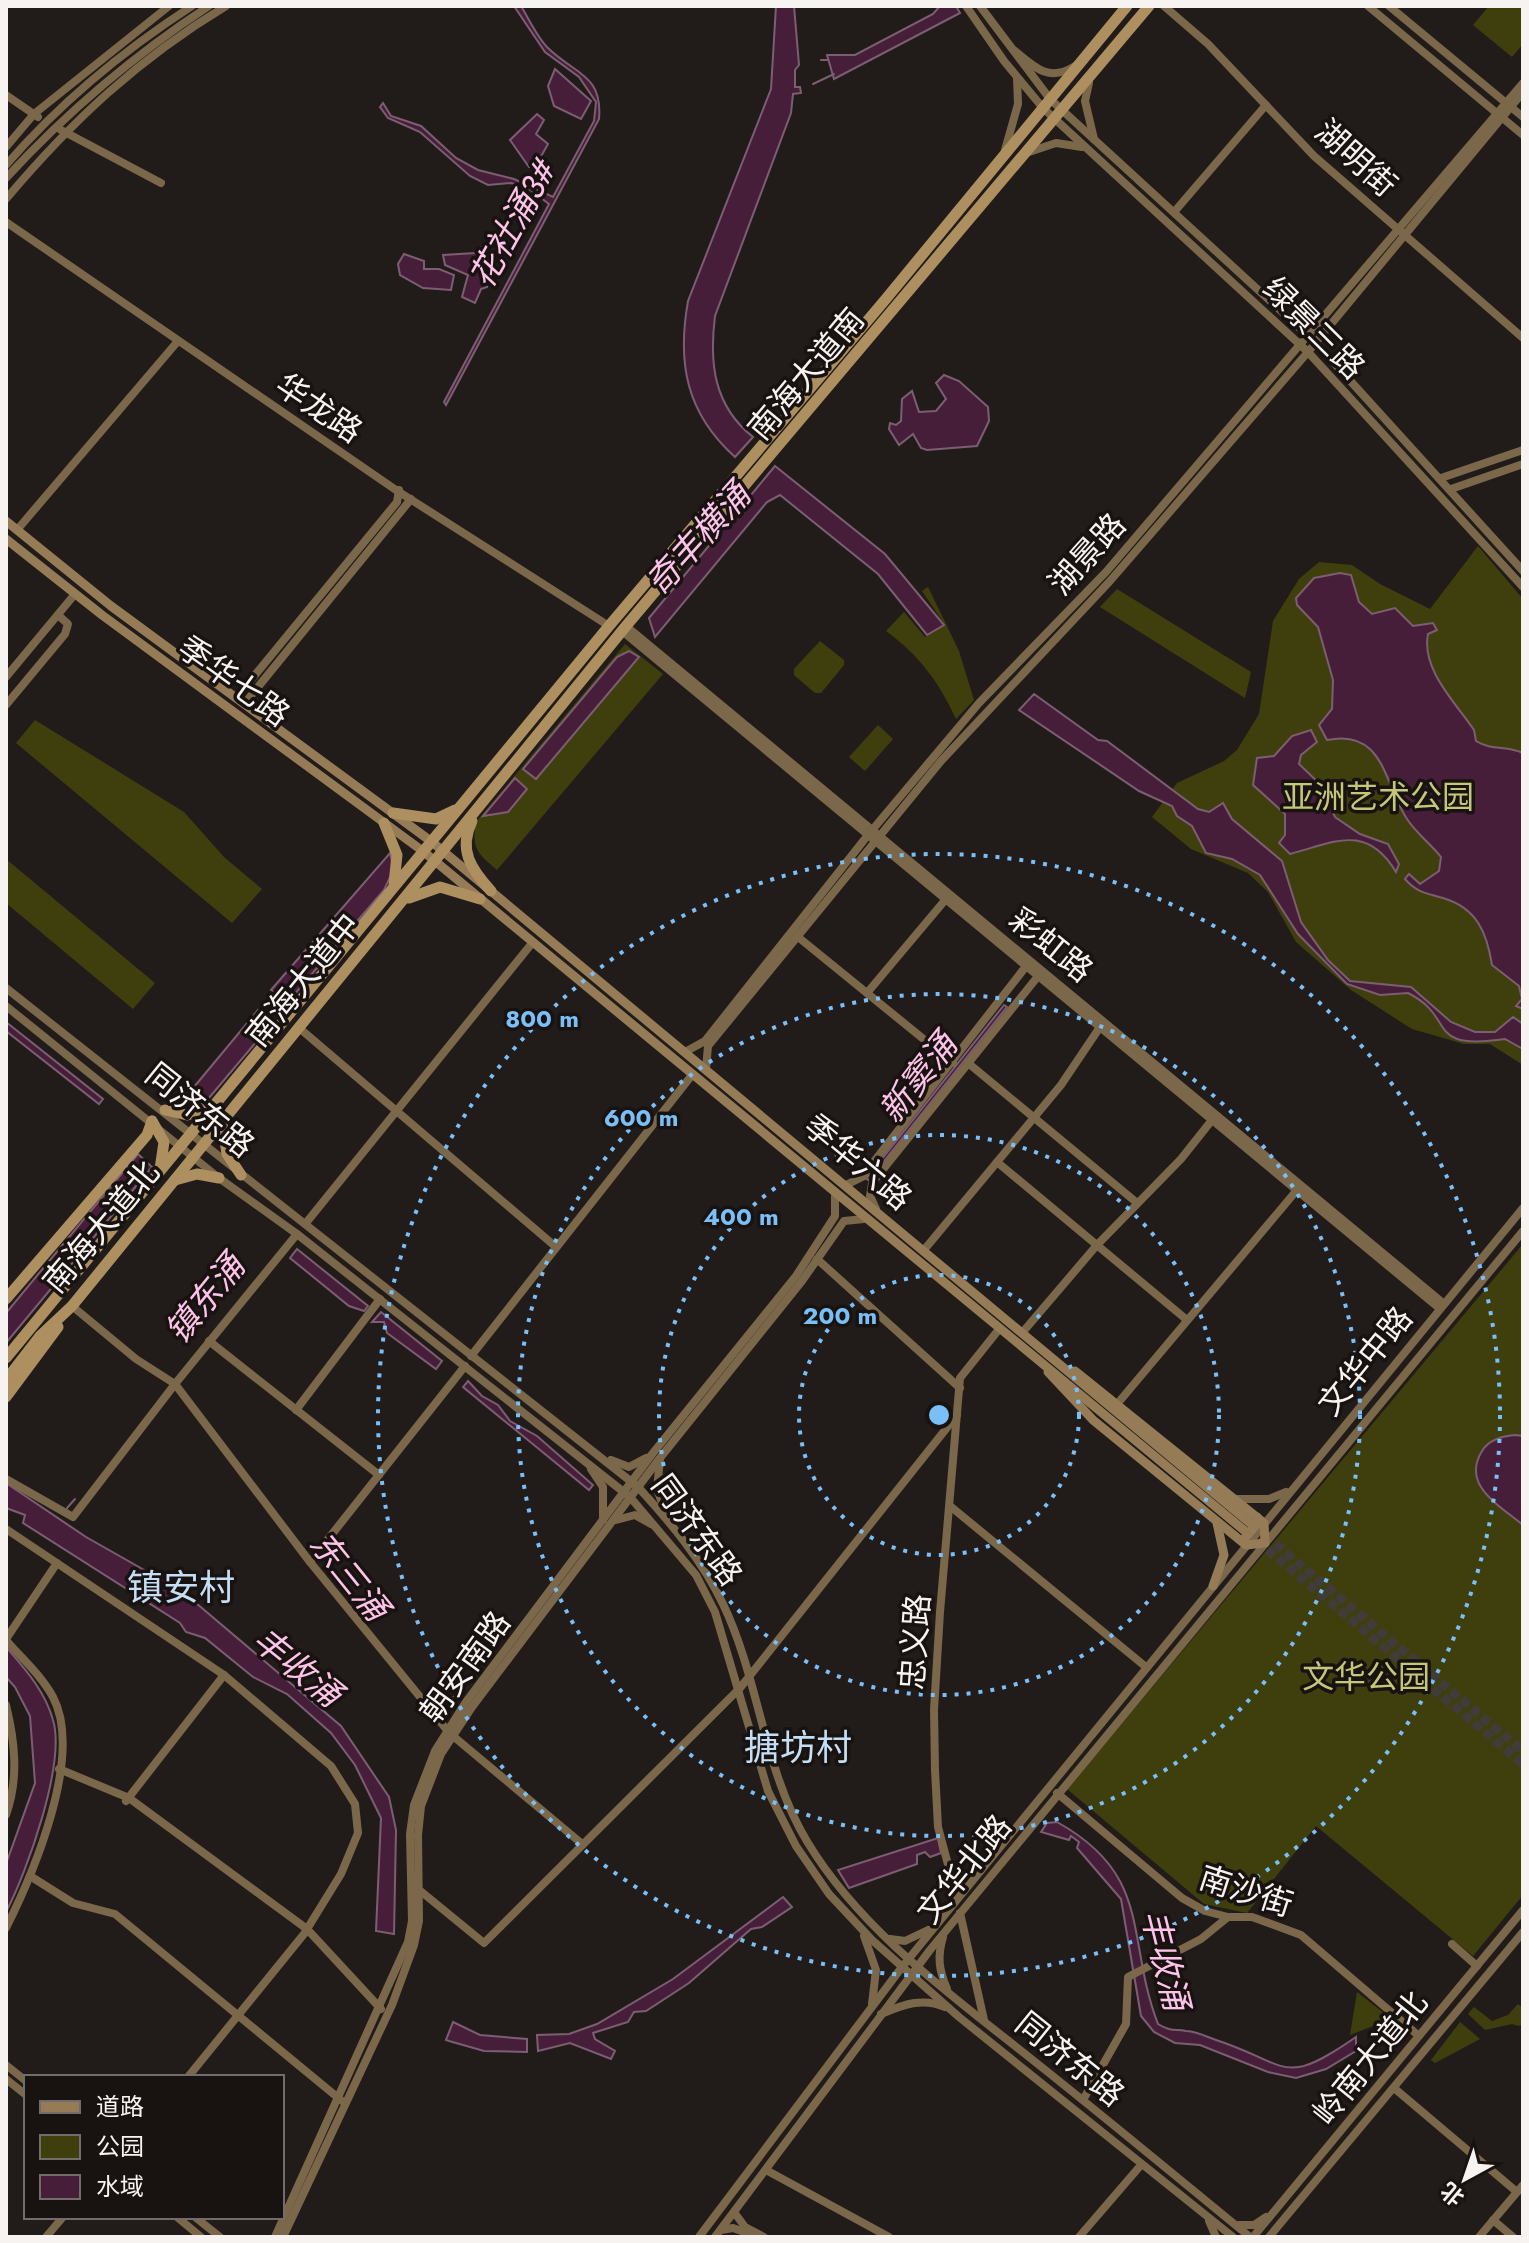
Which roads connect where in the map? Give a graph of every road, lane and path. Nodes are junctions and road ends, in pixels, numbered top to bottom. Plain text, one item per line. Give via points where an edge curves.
1 (169, 6) edge
2 (192, 6) edge
3 (209, 6) edge
4 (226, 6) edge
5 (966, 6) edge
6 (980, 6) edge
7 (1127, 6) edge
8 (1149, 6) edge
9 (1164, 6) edge
10 (1368, 6) edge
11 (1389, 6) edge
12 (137, 32) junction
13 (1007, 43) junction
14 (126, 53) junction
15 (1079, 64) junction
16 (1094, 72) junction
17 (1017, 77) junction
18 (1523, 83) edge
19 (1523, 92) edge
20 (6, 95) edge
21 (1046, 103) junction
22 (1266, 105) junction
23 (1508, 105) junction
24 (34, 114) junction
25 (1058, 115) junction
26 (1500, 116) junction
27 (1523, 117) edge
28 (50, 125) junction
29 (65, 133) junction
30 (1523, 135) edge
31 (1094, 140) junction
32 (6, 147) edge
33 (1087, 149) junction
34 (1025, 154) junction
35 (1002, 157) junction
36 (6, 165) edge
37 (6, 178) edge
38 (161, 183) dead end
39 (6, 199) edge
40 (1175, 211) junction
41 (6, 222) edge
42 (1402, 232) junction
43 (1523, 338) edge
44 (1311, 339) junction
45 (178, 341) junction
46 (1300, 344) junction
47 (1308, 352) junction
48 (774, 443) junction
49 (1523, 450) edge
50 (1523, 464) edge
51 (1441, 478) junction
52 (737, 486) junction
53 (1451, 489) junction
54 (399, 490) junction
55 (411, 499) junction
56 (6, 521) edge
57 (17, 530) junction
58 (6, 539) edge
59 (1523, 571) edge
60 (1523, 587) edge
61 (75, 594) junction
62 (58, 615) junction
63 (609, 626) junction
64 (628, 632) junction
65 (6, 677) edge
66 (241, 700) junction
67 (6, 705) edge
68 (462, 805) junction
69 (478, 809) junction
70 (393, 813) junction
71 (384, 823) junction
72 (874, 835) junction
73 (432, 842) junction
74 (443, 851) junction
75 (424, 852) junction
76 (435, 861) junction
77 (491, 891) junction
78 (389, 896) junction
79 (480, 899) junction
80 (946, 899) junction
81 (399, 905) junction
82 (798, 937) junction
83 (533, 942) junction
84 (349, 943) junction
85 (357, 954) junction
86 (1030, 963) junction
87 (1039, 977) junction
88 (6, 988) edge
89 (867, 993) junction
90 (6, 1006) edge
91 (998, 1006) junction
92 (1010, 1013) junction
93 (298, 1027) junction
94 (1100, 1027) junction
95 (685, 1052) junction
96 (953, 1063) junction
97 (968, 1063) junction
98 (706, 1069) junction
99 (692, 1075) junction
100 (212, 1109) junction
101 (165, 1110) junction
102 (396, 1111) junction
103 (1034, 1117) junction
104 (1212, 1120) junction
105 (152, 1121) junction
106 (222, 1121) junction
107 (193, 1132) junction
108 (205, 1143) junction
109 (182, 1144) junction
110 (195, 1156) junction
111 (997, 1162) junction
112 (159, 1172) junction
113 (241, 1175) junction
114 (864, 1175) junction
115 (219, 1178) junction
116 (175, 1180) junction
117 (872, 1183) junction
118 (846, 1185) junction
119 (1297, 1190) junction
120 (835, 1194) junction
121 (1136, 1202) junction
122 (1523, 1208) edge
123 (876, 1209) junction
124 (864, 1219) junction
125 (306, 1223) junction
126 (1523, 1231) edge
127 (297, 1234) junction
128 (1097, 1245) junction
129 (556, 1247) junction
130 (924, 1250) junction
131 (817, 1259) junction
132 (59, 1294) junction
133 (6, 1299) edge
134 (380, 1299) junction
135 (1441, 1305) junction
136 (72, 1306) junction
137 (60, 1317) junction
138 (1187, 1320) junction
139 (1000, 1328) junction
140 (1022, 1333) junction
141 (209, 1341) junction
142 (6, 1348) edge
143 (1039, 1354) junction
144 (471, 1356) junction
145 (6, 1358) edge
146 (465, 1366) junction
147 (9, 1376) edge
148 (175, 1384) junction
149 (960, 1388) junction
150 (6, 1397) edge
151 (1118, 1403) junction
152 (296, 1410) junction
153 (957, 1415) junction
154 (598, 1453) junction
155 (581, 1456) junction
156 (656, 1456) junction
157 (379, 1475) junction
158 (6, 1479) edge
159 (635, 1484) junction
160 (1295, 1484) junction
161 (628, 1494) junction
162 (1236, 1499) junction
163 (950, 1506) junction
164 (668, 1520) junction
165 (1216, 1520) junction
166 (606, 1524) junction
167 (657, 1527) junction
168 (6, 1529) edge
169 (1250, 1530) junction
170 (1265, 1543) junction
171 (310, 1562) junction
172 (55, 1565) junction
173 (1213, 1586) junction
174 (6, 1640) edge
175 (1146, 1667) junction
176 (224, 1677) junction
177 (749, 1677) junction
178 (740, 1688) junction
179 (6, 1705) edge
180 (450, 1733) junction
181 (59, 1771) junction
182 (1057, 1793) junction
183 (129, 1800) junction
184 (6, 1815) edge
185 (581, 1843) junction
186 (29, 1878) junction
187 (418, 1889) junction
188 (957, 1898) junction
189 (1523, 1910) edge
190 (960, 1913) junction
191 (1228, 1917) junction
192 (936, 1925) junction
193 (6, 1928) edge
194 (860, 1928) junction
195 (305, 1931) junction
196 (945, 1932) junction
197 (1523, 1932) edge
198 (890, 1939) junction
199 (1452, 1944) dead end
200 (909, 1957) junction
201 (918, 1965) junction
202 (1477, 1966) junction
203 (902, 1967) junction
204 (911, 1974) junction
205 (947, 1990) junction
206 (871, 2008) junction
207 (952, 2010) junction
208 (380, 2011) junction
209 (237, 2015) junction
210 (881, 2015) junction
211 (984, 2021) junction
212 (1419, 2036) junction
213 (6, 2065) edge
214 (190, 2075) edge
215 (6, 2079) edge
216 (24, 2079) edge
217 (1394, 2088) junction
218 (24, 2093) edge
219 (1083, 2100) junction
220 (343, 2102) junction
221 (1361, 2107) junction
222 (1356, 2132) junction
223 (1141, 2165) junction
224 (766, 2170) junction
225 (1520, 2189) edge
226 (1197, 2209) junction
227 (734, 2212) junction
228 (1274, 2212) junction
229 (61, 2219) edge
230 (179, 2219) edge
231 (198, 2219) edge
232 (1493, 2220) junction
233 (1234, 2224) junction
234 (718, 2234) edge
235 (46, 2237) edge
236 (201, 2237) edge
237 (220, 2237) edge
238 (275, 2237) edge
239 (283, 2237) edge
240 (699, 2237) edge
241 (754, 2237) edge
242 (764, 2237) edge
243 (889, 2237) edge
244 (1079, 2237) edge
245 (1216, 2237) edge
246 (1233, 2237) edge
247 (1252, 2237) edge
248 (1269, 2237) edge
249 (1479, 2237) edge
250 (1513, 2237) edge

1 - 12 main road
2 - 14 main road
3 - 28 main road
4 - 29 main road via 143,62
5 - 17 main road
6 - 13 main road
7 - 15 highway, 南海大道南
8 - 16 highway, 南海大道南
9 - 22 main road, 湖明街
10 - 26 main road
11 - 23 main road
12 - 14 main road
12 - 24 main road
13 - 15 main road via 1047,74 1061,75
13 - 21 main road
14 - 28 main road
15 - 21 highway, 南海大道南
16 - 25 highway, 南海大道南
16 - 31 main road via 1085,101
17 - 21 main road
17 - 35 main road via 1015,125
18 - 23 main road, 湖景路
19 - 23 main road, 湖景路
20 - 24 main road
21 - 25 main road
21 - 35 highway, 南海大道南
22 - 40 main road
22 - 42 main road, 湖明街 via 1314,156
23 - 26 main road, 湖景路
23 - 27 main road
24 - 28 main road
24 - 32 main road
25 - 31 main road, 绿景三路
25 - 33 main road, 绿景三路
25 - 34 highway, 南海大道南
26 - 30 main road
26 - 42 main road, 湖景路
28 - 29 main road
28 - 36 main road
28 - 37 main road
29 - 38 main road
29 - 39 main road
31 - 40 main road, 绿景三路
33 - 34 main road via 1056,143
33 - 46 main road, 绿景三路
34 - 48 highway, 南海大道南
35 - 48 highway, 南海大道南
40 - 44 main road, 绿景三路
41 - 45 main road, 华龙路
42 - 43 main road, 湖明街
42 - 44 main road, 湖景路
44 - 46 main road, 湖景路
44 - 47 main road, 湖景路
44 - 51 main road, 绿景三路
45 - 54 main road, 华龙路
45 - 57 main road
46 - 47 main road, 绿景三路
46 - 72 main road, 湖景路 via 1106,572 979,703
47 - 60 main road, 绿景三路
47 - 72 main road, 湖景路 via 1110,581
48 - 52 highway, 南海大道南
49 - 51 main road
50 - 53 main road
51 - 53 main road, 绿景三路
52 - 63 highway, 南海大道南
52 - 64 highway, 南海大道南
53 - 59 main road, 绿景三路
54 - 55 main road, 华龙路
54 - 66 main road via 397,502
55 - 63 main road, 华龙路
55 - 66 main road
56 - 57 main road, 季华七路
57 - 66 main road, 季华七路
58 - 61 main road, 季华七路
61 - 62 main road
61 - 71 main road, 季华七路
62 - 65 main road
62 - 67 main road via 68,624 65,634
63 - 68 highway, 南海大道南
64 - 69 highway, 南海大道南
64 - 72 main road, 彩虹路
66 - 70 main road, 季华七路
68 - 70 highway via 436,819
68 - 73 highway, 南海大道南
69 - 74 highway, 南海大道南
69 - 77 highway via 464,846 470,868
70 - 73 main road, 季华七路
71 - 75 main road, 季华七路
71 - 78 highway via 398,869
72 - 80 main road, 彩虹路
72 - 82 main road, 湖景路
72 - 86 main road, 彩虹路
72 - 95 main road, 湖景路 via 705,1041
73 - 74 main road, 季华六路
73 - 75 highway, 南海大道中
74 - 76 highway, 南海大道中
74 - 77 main road, 季华六路
75 - 76 main road, 季华七路
75 - 78 highway, 南海大道中
76 - 79 main road, 季华六路
76 - 81 highway, 南海大道中
77 - 95 main road, 季华六路
78 - 84 highway, 南海大道中
79 - 81 highway via 430,888
79 - 83 main road, 季华六路
80 - 86 main road, 彩虹路
80 - 89 main road
81 - 85 highway, 南海大道中
82 - 89 main road
82 - 98 main road, 湖景路 via 708,1046
83 - 99 main road, 季华六路
83 - 102 main road
84 - 85 highway
84 - 100 highway, 南海大道中
85 - 93 highway, 南海大道中
86 - 87 main road, 彩虹路
86 - 91 main road
86 - 135 main road, 彩虹路
87 - 92 main road
87 - 94 main road, 彩虹路
88 - 101 main road, 同济东路
89 - 96 main road
90 - 105 main road, 同济东路
91 - 92 main road via 1007,1002
91 - 96 main road
92 - 97 main road
93 - 102 main road
93 - 106 highway, 南海大道中
94 - 103 main road
94 - 104 main road, 彩虹路
95 - 98 main road, 季华六路
96 - 114 main road
97 - 103 main road
97 - 117 main road
98 - 118 main road, 季华六路
99 - 120 main road, 季华六路
99 - 129 main road
100 - 101 highway via 187,1115
100 - 107 highway, 南海大道中
101 - 107 main road, 同济东路
102 - 125 main road
102 - 129 main road
103 - 111 main road
103 - 121 main road
104 - 119 main road, 彩虹路
104 - 121 main road
105 - 109 main road, 同济东路
105 - 112 highway via 164,1142
105 - 133 highway via 147,1135
106 - 108 highway, 南海大道中
106 - 113 highway via 227,1154
107 - 108 main road, 同济东路
107 - 109 highway, 南海大道北
108 - 110 highway, 南海大道北
108 - 113 main road, 同济东路
109 - 110 main road, 同济东路
109 - 112 highway, 南海大道北
110 - 115 main road, 同济东路
110 - 116 highway, 南海大道北
111 - 128 main road
111 - 130 main road
112 - 132 highway, 南海大道北
113 - 125 main road, 同济东路
114 - 117 main road via 863,1184
114 - 118 main road
115 - 116 highway via 197,1174
115 - 127 main road, 同济东路
116 - 136 highway, 南海大道北
117 - 123 main road
118 - 123 main road, 季华六路
119 - 135 main road, 彩虹路
119 - 138 main road
120 - 124 main road, 季华六路
120 - 156 main road, 朝安南路 via 835,1216 796,1276
121 - 128 main road
122 - 135 main road, 文华中路
123 - 130 main road, 季华六路
124 - 131 main road, 朝安南路 via 844,1221
124 - 139 main road, 季华六路
125 - 144 main road, 同济东路
126 - 170 main road, 文华中路
127 - 134 main road, 同济东路
127 - 141 main road
128 - 138 main road
128 - 140 main road
129 - 144 main road
130 - 140 main road, 季华六路
131 - 149 main road
131 - 156 main road, 朝安南路
132 - 142 highway
132 - 145 highway, 南海大道北
134 - 146 main road, 同济东路
134 - 152 main road
135 - 160 main road, 文华中路
136 - 137 highway, 南海大道北
136 - 148 main road
137 - 147 highway, 南海大道北
137 - 150 highway
138 - 151 main road
139 - 143 main road, 季华六路
139 - 149 main road, 忠义路 via 960,1378
140 - 143 main road, 季华六路
141 - 148 main road
141 - 152 main road
143 - 151 main road
143 - 165 main road via 1082,1410
143 - 169 main road, 季华六路
144 - 154 main road, 同济东路
146 - 155 main road, 同济东路
146 - 157 main road
148 - 158 main road via 73,1517
148 - 171 main road
149 - 153 main road, 忠义路
151 - 162 main road
152 - 157 main road
153 - 163 main road, 忠义路
153 - 177 main road
154 - 156 main road via 629,1467
154 - 159 main road, 同济东路
155 - 161 main road, 同济东路
155 - 166 main road via 603,1487
156 - 159 main road, 朝安南路
156 - 164 main road via 657,1489
157 - 171 main road
159 - 161 main road, 朝安南路
159 - 164 main road, 同济东路
160 - 162 main road via 1269,1499
160 - 169 main road, 文华中路
161 - 166 main road, 朝安南路
161 - 167 main road, 同济东路
162 - 169 main road
163 - 175 main road
163 - 188 main road, 忠义路 via 934,1710 939,1831
164 - 177 main road, 同济东路 via 724,1606
165 - 169 main road
165 - 173 main road via 1225,1544
166 - 167 main road via 635,1515
166 - 180 main road, 朝安南路
167 - 178 main road, 同济东路 via 696,1575 715,1612
168 - 172 main road
169 - 170 main road
169 - 170 main road
169 - 173 main road, 文华北路
170 - 182 main road, 文华北路
171 - 180 main road
172 - 174 main road
172 - 176 main road
173 - 175 main road, 文华北路
174 - 181 main road via 55,1700 63,1742
175 - 188 main road, 文华北路
176 - 183 main road
176 - 195 main road via 331,1766 355,1804 358,1833 341,1874
177 - 178 main road
177 - 198 main road, 同济东路 via 781,1787 806,1841 837,1885
178 - 185 main road
178 - 194 main road, 同济东路 via 768,1791 829,1894
179 - 184 main road via 15,1754
180 - 185 main road
180 - 187 main road, 朝安南路 via 421,1806
180 - 208 main road, 朝安南路 via 424,1774 414,1805 412,1921
181 - 183 main road
181 - 186 main road via 44,1842
182 - 190 main road, 文华北路
182 - 191 main road, 南沙街 via 1182,1898
183 - 195 main road
185 - 187 main road via 484,1943
186 - 193 main road
186 - 209 main road via 73,1903 115,1914
187 - 220 main road, 朝安南路 via 414,1945 392,2005
188 - 192 main road, 文华北路
189 - 202 main road, 岭南大道北
190 - 196 main road, 文华北路
190 - 211 main road
191 - 212 main road, 南沙街 via 1252,1917 1301,1935
191 - 219 main road via 1201,1939 1128,1977 1126,2024
192 - 198 main road via 905,1941
192 - 200 main road, 文华北路
194 - 203 main road, 同济东路
194 - 206 main road via 876,1970
195 - 208 main road
195 - 209 main road
196 - 201 main road, 文华北路
196 - 205 main road via 938,1953
197 - 217 main road, 岭南大道北
198 - 200 main road, 同济东路
199 - 202 main road
200 - 201 main road, 同济东路
200 - 203 main road, 文华北路
201 - 204 main road, 文华北路
201 - 205 main road, 同济东路
202 - 212 main road, 岭南大道北
203 - 204 main road, 同济东路
203 - 206 main road, 文华北路
204 - 207 main road, 同济东路
204 - 210 main road, 文华北路
205 - 211 main road, 同济东路
206 - 240 main road, 文华北路
207 - 210 main road via 932,2002 910,2003
207 - 223 main road, 同济东路
208 - 220 main road, 朝安南路
209 - 214 main road
209 - 220 main road
210 - 224 main road, 文华北路
211 - 219 main road, 同济东路
212 - 221 main road, 岭南大道北
213 - 216 main road
215 - 218 main road
217 - 222 main road, 岭南大道北
217 - 225 main road
219 - 233 main road, 同济东路
220 - 238 main road, 朝安南路
220 - 239 main road, 朝安南路
221 - 222 main road via 1346,2132
221 - 228 main road, 岭南大道北
222 - 248 main road, 岭南大道北
223 - 226 main road, 同济东路
223 - 244 main road
224 - 227 main road, 文华北路
224 - 243 main road
225 - 232 main road
226 - 245 main road
226 - 246 main road, 同济东路
227 - 234 main road, 文华北路
227 - 242 main road via 745,2227
228 - 233 main road via 1254,2225
228 - 247 main road, 岭南大道北
229 - 235 main road
230 - 236 main road
231 - 237 main road
232 - 249 main road
232 - 250 main road
233 - 247 main road, 同济东路
234 - 241 main road via 733,2228

